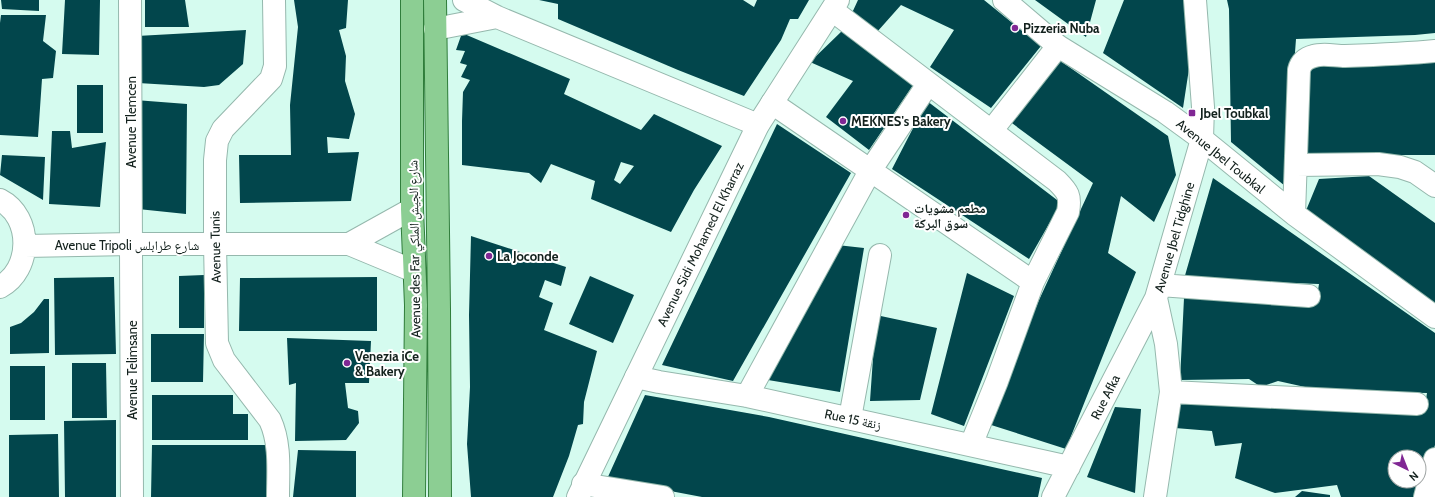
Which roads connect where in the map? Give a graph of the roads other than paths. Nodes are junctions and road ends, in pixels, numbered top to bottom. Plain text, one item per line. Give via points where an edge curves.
1 (130, 0) edge
2 (274, 0) edge
3 (412, 0) edge
4 (435, 0) edge
5 (464, 0) edge
6 (1004, 0) edge
7 (1195, 0) edge
8 (835, 5) edge
9 (497, 17) junction
10 (435, 29) junction
11 (1058, 46) junction
12 (1435, 51) edge
13 (928, 84) junction
14 (772, 103) junction
15 (758, 125) junction
16 (992, 130) junction
17 (1202, 139) junction
18 (1296, 165) junction
19 (870, 171) junction
20 (1435, 186) edge
21 (0, 200) edge
22 (412, 209) junction
23 (1294, 214) junction
24 (131, 244) junction
25 (215, 244) junction
26 (349, 244) junction
27 (25, 246) junction
28 (880, 255) dead end
29 (414, 271) junction
30 (1033, 282) junction
31 (0, 287) edge
32 (1158, 291) junction
33 (1309, 296) dead end
34 (1435, 317) edge
35 (636, 377) junction
36 (1171, 392) junction
37 (747, 396) junction
38 (1417, 404) dead end
39 (850, 418) junction
40 (971, 445) junction
41 (1435, 459) edge
42 (1069, 467) junction
43 (580, 490) edge
44 (132, 497) edge
45 (278, 497) edge
46 (414, 497) edge
47 (440, 497) edge
48 (662, 497) edge
49 (1053, 497) edge
50 (1155, 497) edge
51 (1425, 497) edge

1 - 24 street, Avenue Tlemcen
2 - 25 street, Avenue Tunis via 275,66 271,79 223,129 216,147
3 - 22 main road, Avenue des Far شارع الجيش الملكي
4 - 10 main road, Avenue des Far شارع الجيش الملكي
5 - 9 street
6 - 11 street, Avenue Jbel Toubkal
7 - 17 street, Avenue Jbel Tidghine via 1203,107
8 - 13 street
8 - 14 street, Avenue Sidi Mohamed El Kharraz
9 - 10 street
9 - 15 street
10 - 47 main road, Avenue des Far شارع الجيش الملكي
11 - 16 street
11 - 17 street, Avenue Jbel Toubkal via 1165,112
12 - 18 street via 1322,55 1305,60 1299,70
13 - 16 street
13 - 19 street
14 - 15 street, Avenue Sidi Mohamed El Kharraz
14 - 19 street
15 - 35 street, Avenue Sidi Mohamed El Kharraz
16 - 30 street via 1067,191 1068,212
17 - 23 street, Avenue Jbel Toubkal
17 - 32 street, Avenue Jbel Tidghine
18 - 20 street via 1400,166
18 - 23 street
19 - 30 street
19 - 37 street
21 - 27 street via 16,214 23,230
22 - 26 street, Avenue Tripoli شارع طرابلس
22 - 29 main road, Avenue des Far شارع الجيش الملكي
23 - 34 street, Avenue Jbel Toubkal
24 - 25 street, Avenue Tripoli شارع طرابلس
24 - 27 street, Avenue Tripoli شارع طرابلس
24 - 44 street, Avenue Telimsane
25 - 26 street, Avenue Tripoli شارع طرابلس
25 - 45 street, Avenue Tunis via 217,343 224,360 274,428 277,444
26 - 29 street, Avenue Tripoli شارع طرابلس
27 - 31 street via 15,274
28 - 39 street
29 - 46 main road, Avenue des Far شارع الجيش الملكي
30 - 40 street
32 - 33 street
32 - 36 street, Avenue Jbel Tidghine
32 - 42 street, Rue Afka
35 - 37 street, Rue 15 زنقة
35 - 43 street, Avenue Sidi Mohamed El Kharraz
36 - 38 street
36 - 50 street, Avenue Jbel Tidghine
37 - 39 street, Rue 15 زنقة
39 - 40 street, Rue 15 زنقة
40 - 42 street, Rue 15 زنقة
41 - 51 street
42 - 49 street, Rue Afka
43 - 48 street

